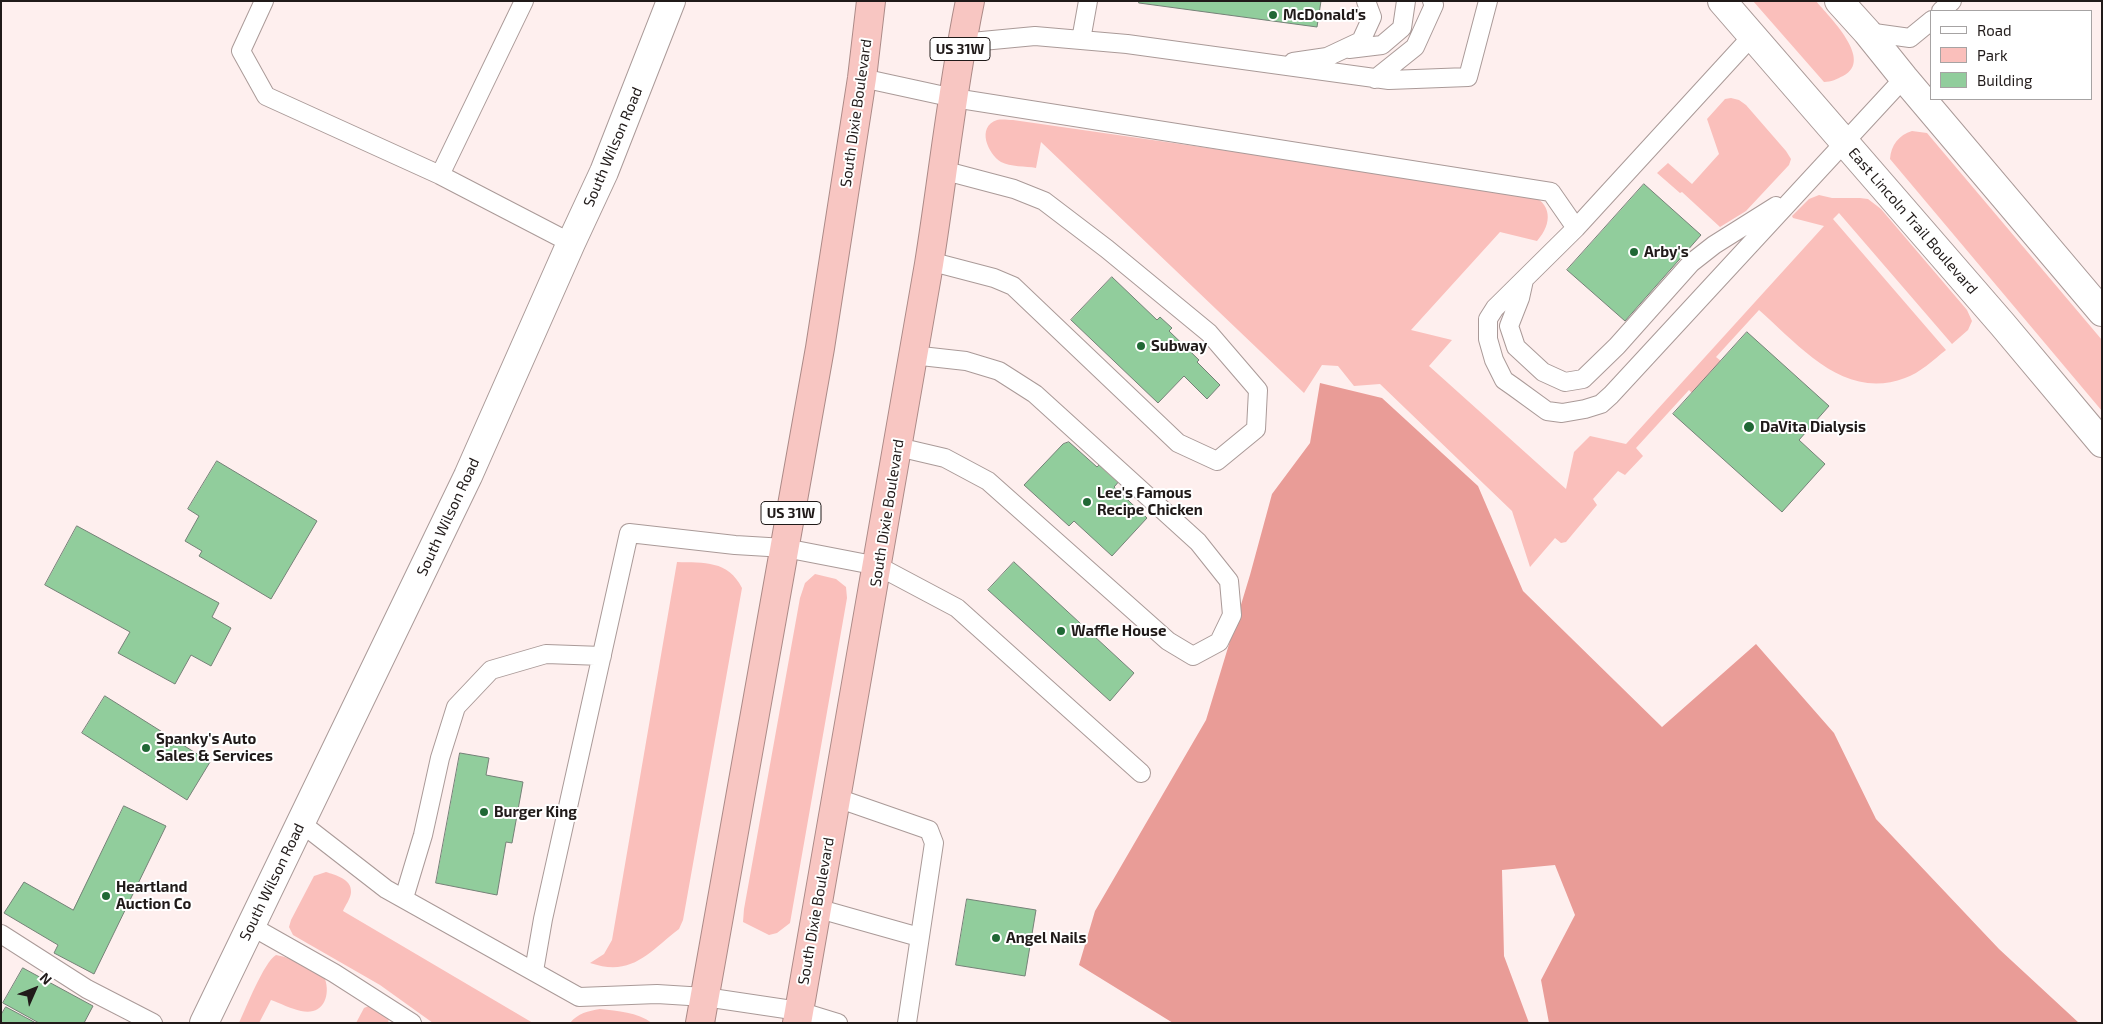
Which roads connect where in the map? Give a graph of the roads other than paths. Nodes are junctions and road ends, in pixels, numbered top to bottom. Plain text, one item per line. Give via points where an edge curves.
1 (264, 1) edge
2 (524, 1) edge
3 (671, 1) edge
4 (871, 1) edge
5 (970, 1) edge
6 (1088, 1) edge
7 (1366, 1) edge
8 (1406, 1) edge
9 (1432, 1) edge
10 (1488, 1) edge
11 (1722, 1) edge
12 (1839, 1) edge
13 (1952, 1) edge
14 (1942, 10) edge
15 (1930, 22) edge
16 (1867, 32) junction
17 (1754, 36) junction
18 (1081, 40) junction
19 (961, 43) junction
20 (1343, 50) junction
21 (1272, 65) junction
22 (862, 78) junction
23 (1375, 78) junction
24 (1904, 78) junction
25 (954, 98) junction
26 (1844, 141) junction
27 (942, 170) junction
28 (440, 174) junction
29 (1794, 196) junction
30 (1576, 228) junction
31 (571, 243) junction
32 (929, 261) junction
33 (1524, 279) junction
34 (2102, 312) edge
35 (912, 355) junction
36 (2102, 443) edge
37 (898, 447) junction
38 (785, 548) junction
39 (878, 566) junction
40 (602, 656) junction
41 (1141, 773) dead end
42 (837, 798) junction
43 (301, 823) junction
44 (404, 898) junction
45 (816, 908) junction
46 (251, 926) junction
47 (1, 934) edge
48 (919, 937) junction
49 (534, 971) junction
50 (702, 1010) edge
51 (798, 1017) edge
52 (153, 1023) edge
53 (204, 1023) edge
54 (412, 1023) edge
55 (838, 1023) edge
56 (907, 1023) edge

1 - 28 lane via 241,51 266,96
2 - 28 lane
3 - 31 main road, South Wilson Road via 604,172
4 - 22 highway, South Dixie Boulevard / US 31W
5 - 19 highway, South Dixie Boulevard / US 31W
6 - 18 lane
7 - 20 lane via 1372,17 1361,41
8 - 20 lane via 1402,28 1382,45
9 - 23 lane via 1434,5 1415,46
10 - 23 lane via 1468,76
11 - 17 main road, East Lincoln Trail Boulevard
12 - 16 main road
13 - 14 lane
15 - 16 lane via 1910,38
16 - 24 main road
17 - 26 main road, East Lincoln Trail Boulevard
17 - 30 lane
18 - 19 lane via 1035,36
18 - 21 lane
19 - 25 highway, South Dixie Boulevard / US 31W
20 - 21 lane via 1326,57
21 - 23 lane
22 - 25 lane
22 - 38 highway, South Dixie Boulevard / US 31W
24 - 26 lane
24 - 34 main road
25 - 27 highway, South Dixie Boulevard / US 31W
25 - 30 lane via 1552,192
26 - 29 lane
26 - 36 main road, East Lincoln Trail Boulevard
27 - 32 highway, South Dixie Boulevard / US 31W
27 - 32 lane via 1014,189 1044,201 1114,255 1209,334 1258,390 1256,429 1218,461 1178,443 1013,286
28 - 31 lane
29 - 33 lane via 1714,245 1692,263 1583,379 1565,382 1543,372 1516,347 1509,326
29 - 33 lane via 1611,396 1601,404 1585,409 1562,413 1547,411 1504,380 1494,360 1488,339 1488,319
30 - 33 lane
31 - 43 main road, South Wilson Road via 468,476
32 - 35 highway, South Dixie Boulevard / US 31W
35 - 37 highway, South Dixie Boulevard / US 31W
35 - 37 lane via 966,361 999,371 1035,394 1198,542 1229,580 1232,615 1219,642 1193,656 1168,641 988,481 945,458
37 - 39 highway, South Dixie Boulevard / US 31W
38 - 39 lane
38 - 40 lane via 629,533
38 - 50 highway, South Dixie Boulevard / US 31W
39 - 41 lane via 957,608
39 - 42 highway, South Dixie Boulevard / US 31W
40 - 44 lane via 546,654 491,670 456,706
40 - 49 lane
42 - 45 highway, South Dixie Boulevard / US 31W
42 - 48 lane via 929,830 933,836
43 - 44 lane via 386,889
43 - 46 main road, South Wilson Road
44 - 49 lane
45 - 48 lane
45 - 51 highway, South Dixie Boulevard / US 31W
46 - 53 main road, South Wilson Road
46 - 54 lane via 334,972
47 - 52 lane via 87,989
48 - 56 lane
49 - 50 lane via 579,996 657,994
50 - 51 lane
51 - 55 lane

